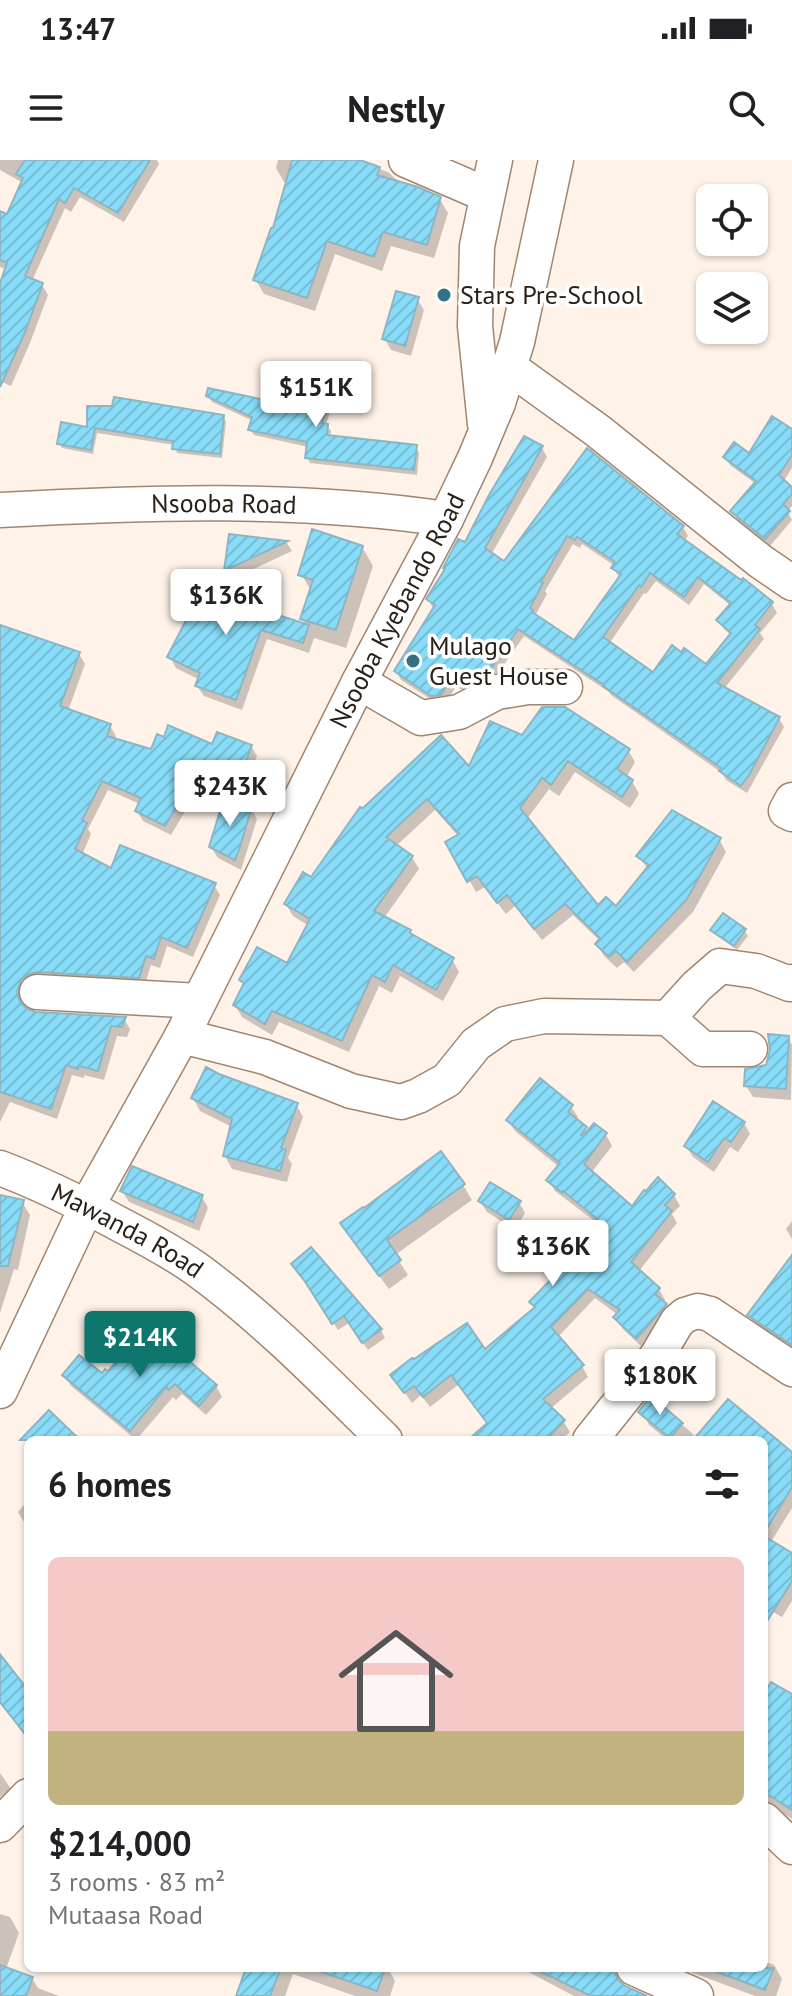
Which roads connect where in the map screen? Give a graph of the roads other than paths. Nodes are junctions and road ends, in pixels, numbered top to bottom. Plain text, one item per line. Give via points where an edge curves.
1 (406, 160) edge
2 (495, 160) edge
3 (556, 160) edge
4 (487, 195) junction
5 (509, 367) junction
6 (486, 432) junction
7 (0, 510) edge
8 (446, 519) junction
9 (792, 583) edge
10 (359, 682) junction
11 (565, 687) dead end
12 (792, 800) edge
13 (792, 814) edge
14 (792, 982) edge
15 (37, 992) dead end
16 (199, 1001) junction
17 (668, 1018) junction
18 (182, 1036) junction
19 (750, 1049) dead end
20 (0, 1168) edge
21 (87, 1206) junction
22 (792, 1369) edge
23 (0, 1391) edge
24 (381, 1436) edge
25 (593, 1436) edge
26 (24, 1800) edge
27 (768, 1824) edge
28 (0, 1825) edge
29 (792, 1847) edge
30 (643, 1972) edge
31 (696, 1996) edge

1 - 4 street
2 - 4 street
3 - 5 street, Nsooba Kyebando Road
4 - 6 street via 477,246 475,326
5 - 6 street, Nsooba Kyebando Road
5 - 9 street
6 - 8 street, Nsooba Kyebando Road
7 - 8 street, Nsooba Road via 308,505
8 - 10 street, Nsooba Kyebando Road
10 - 11 street via 421,718 459,712 497,692
10 - 16 street, Nsooba Kyebando Road
12 - 13 street via 786,811
14 - 17 street via 720,966
15 - 16 street
16 - 18 street, Nsooba Kyebando Road
17 - 18 street via 544,1016 505,1024 476,1044 447,1080 401,1102
17 - 19 street via 703,1049
18 - 21 street, Nsooba Kyebando Road
20 - 21 street, Mawanda Road
21 - 23 street, Nsooba Kyebando Road
21 - 24 street, Mawanda Road via 225,1291
22 - 25 street via 710,1314 685,1315
26 - 28 street
27 - 29 street
30 - 31 street

